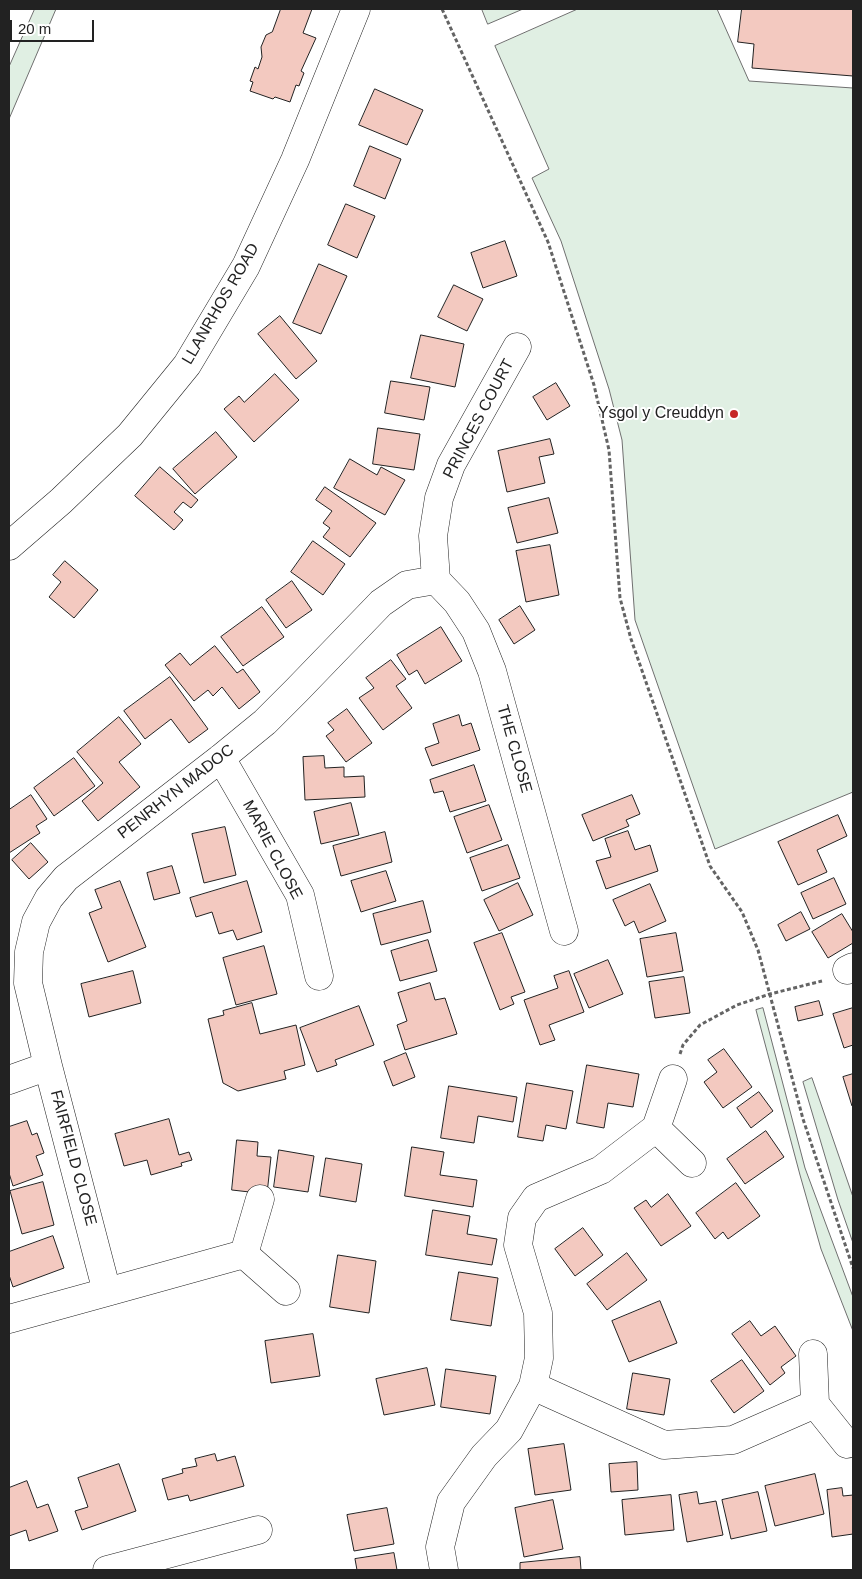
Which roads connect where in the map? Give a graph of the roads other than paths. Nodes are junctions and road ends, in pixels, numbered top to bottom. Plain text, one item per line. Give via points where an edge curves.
1 (356, 9) edge
2 (516, 347) dead end
3 (9, 546) edge
4 (436, 580) junction
5 (221, 758) junction
6 (564, 931) dead end
7 (319, 976) dead end
8 (48, 1066) junction
9 (673, 1079) road end
10 (9, 1080) edge
11 (656, 1128) junction
12 (692, 1163) dead end
13 (260, 1200) dead end
14 (244, 1254) junction
15 (286, 1291) dead end
16 (108, 1292) junction
17 (9, 1319) edge
18 (814, 1354) dead end
19 (533, 1386) junction
20 (815, 1404) junction
21 (847, 1444) dead end
22 (258, 1530) dead end
23 (167, 1563) edge
24 (107, 1570) edge
25 (444, 1570) edge

1 - 3 street, LLANRHOS ROAD via 296,160 246,266 186,365 130,435
2 - 4 street, PRINCES COURT via 451,465 439,498 433,536
4 - 5 street, PENRHYN MADOC via 407,585 381,603 291,697
4 - 6 street, THE CLOSE via 457,602 476,631 492,671
5 - 7 street, MARIE CLOSE via 300,895
5 - 8 street, PENRHYN MADOC via 66,878 40,914 29,952 28,983
8 - 10 street
8 - 16 street, FAIRFIELD CLOSE
9 - 11 street
11 - 12 street
11 - 19 street via 601,1170 536,1198 522,1218 518,1246 538,1313 539,1358
13 - 14 street
14 - 15 street
14 - 16 street
16 - 17 street
18 - 20 street
19 - 20 street via 664,1445 733,1440
19 - 25 street via 509,1430 484,1456 451,1502 440,1547
20 - 21 street
22 - 23 street
23 - 24 street

